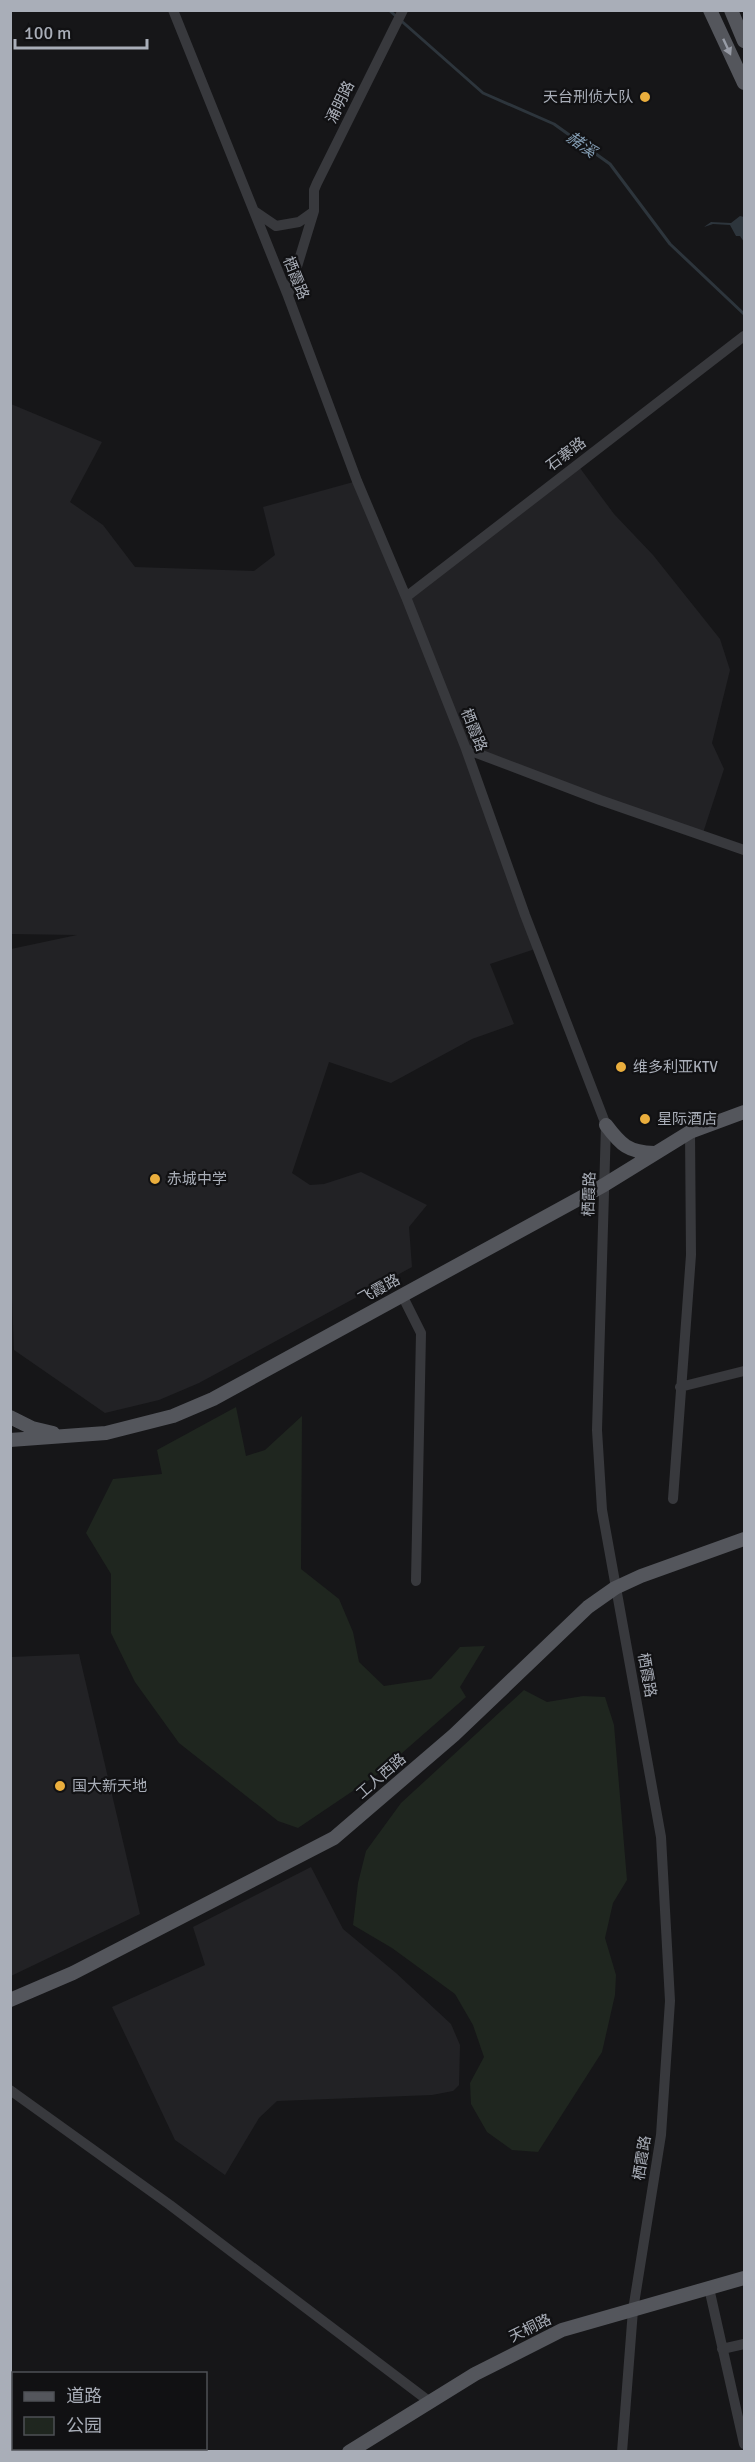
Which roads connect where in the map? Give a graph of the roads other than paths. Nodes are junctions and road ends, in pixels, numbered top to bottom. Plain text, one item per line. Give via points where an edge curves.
1 (173, 10) edge
2 (710, 10) edge
3 (730, 10) edge
4 (402, 11) edge
5 (744, 41) edge
6 (744, 83) edge
7 (254, 211) junction
8 (314, 211) junction
9 (288, 296) junction
10 (744, 336) edge
11 (406, 597) junction
12 (466, 749) junction
13 (744, 850) edge
14 (744, 1112) edge
15 (606, 1125) junction
16 (690, 1132) junction
17 (654, 1153) junction
18 (604, 1185) junction
19 (402, 1295) junction
20 (744, 1371) edge
21 (680, 1387) junction
22 (10, 1417) edge
23 (67, 1436) junction
24 (17, 1439) edge
25 (10, 1448) edge
26 (673, 1499) dead end
27 (744, 1539) edge
28 (416, 1581) dead end
29 (615, 1588) junction
30 (10, 2000) edge
31 (10, 2090) edge
32 (744, 2278) edge
33 (709, 2288) junction
34 (633, 2310) junction
35 (744, 2344) edge
36 (722, 2349) junction
37 (430, 2402) junction
38 (744, 2444) edge
39 (349, 2451) edge
40 (622, 2451) edge

1 - 7 street, 栖霞路
2 -> 6 main road
3 - 5 main road
4 - 8 street, 涌明路 via 317,183
7 - 8 street via 276,226 299,222
7 - 9 street, 栖霞路
8 - 9 street
9 - 11 street, 栖霞路 via 357,481
10 - 11 street, 石寨路
11 - 12 street, 栖霞路
12 - 13 street
12 - 15 street, 栖霞路
14 - 16 main road, 飞霞路
15 - 17 main road via 618,1142 636,1152
15 - 18 street, 栖霞路
16 - 17 main road, 飞霞路
16 - 21 street via 691,1255
17 - 18 main road, 飞霞路
18 - 19 main road, 飞霞路
18 - 29 street, 栖霞路 via 597,1430 602,1509
19 - 23 main road, 飞霞路 via 213,1399 173,1416 106,1433
19 - 28 street via 422,1333
20 - 21 street
21 - 26 street
22 - 23 main road via 32,1428
23 - 24 main road, 飞霞路
24 - 25 main road
27 - 29 main road, 工人西路
29 - 30 main road, 工人西路 via 588,1607 454,1735 334,1838 73,1973
29 - 34 street, 栖霞路 via 661,1837 670,2001 661,2135
31 - 37 street
32 - 33 main road, 天桐路
33 - 34 main road, 天桐路
33 - 36 street
34 - 37 main road, 天桐路 via 562,2330 475,2374
34 - 40 street, 栖霞路
35 - 36 street
36 - 38 street
37 - 39 main road, 天桐路

